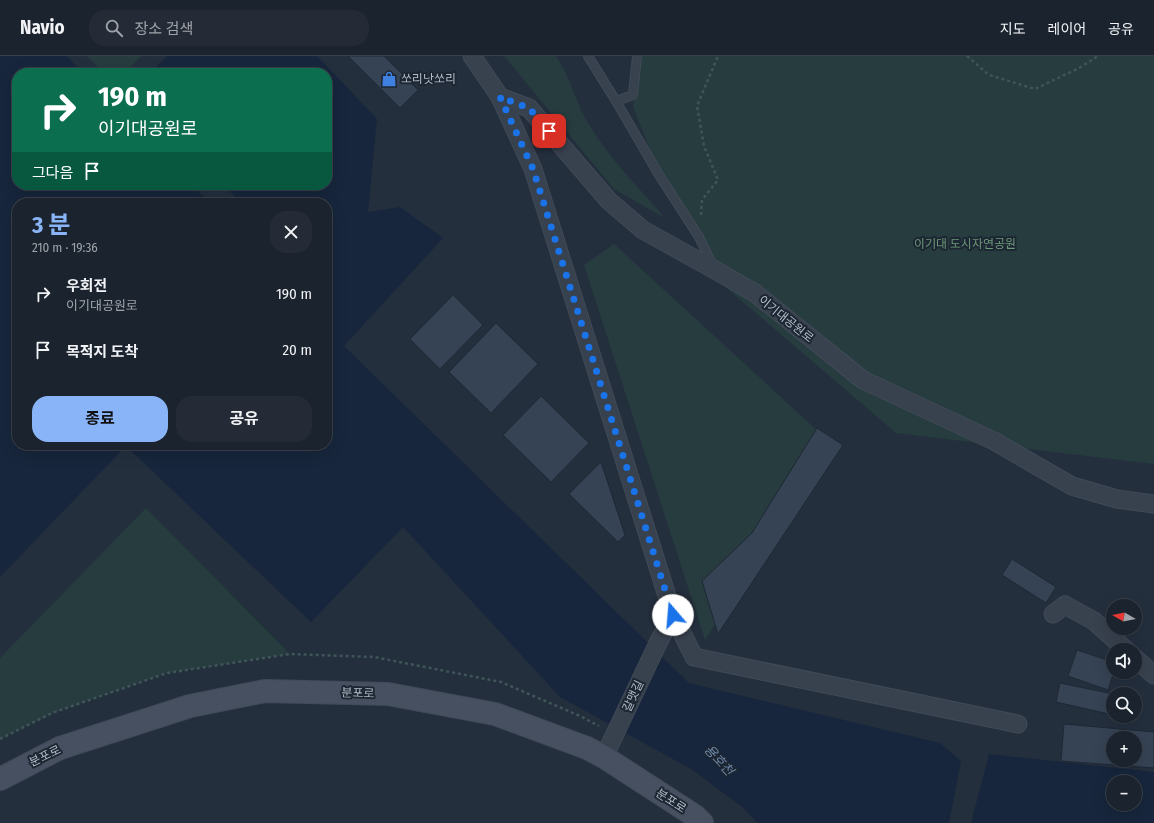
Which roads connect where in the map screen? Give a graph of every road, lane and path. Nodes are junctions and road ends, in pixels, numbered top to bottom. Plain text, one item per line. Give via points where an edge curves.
1 (472, 56) edge
2 (588, 56) edge
3 (637, 56) edge
4 (718, 56) edge
5 (967, 56) edge
6 (1098, 56) edge
7 (500, 97) junction
8 (616, 101) junction
9 (699, 237) junction
10 (716, 270) junction
11 (1154, 504) edge
12 (1053, 614) dead end
13 (673, 615) junction
14 (1118, 643) edge
15 (1142, 664) edge
16 (1154, 675) edge
17 (1018, 724) dead end
18 (604, 757) junction
19 (0, 779) edge
20 (702, 823) edge

1 - 7 street
2 - 8 lane
3 - 8 lane via 633,95
4 - 9 path via 697,106 704,146 718,180 702,200
5 - 6 path via 989,75 1035,89
7 - 10 street, 이기대공원로 via 529,108 610,201 643,230
7 - 13 street via 533,169
8 - 9 lane
9 - 10 lane
10 - 11 street, 이기대공원로 via 755,293 862,380 994,441 1072,486 1116,499
12 - 14 street via 1065,606 1094,621
13 - 17 street via 694,657
13 - 18 street, 갈맷길
15 - 16 street
18 - 19 main road, 분포로 via 587,748 495,714 388,694 265,691 190,706 60,748
18 - 20 main road, 분포로

